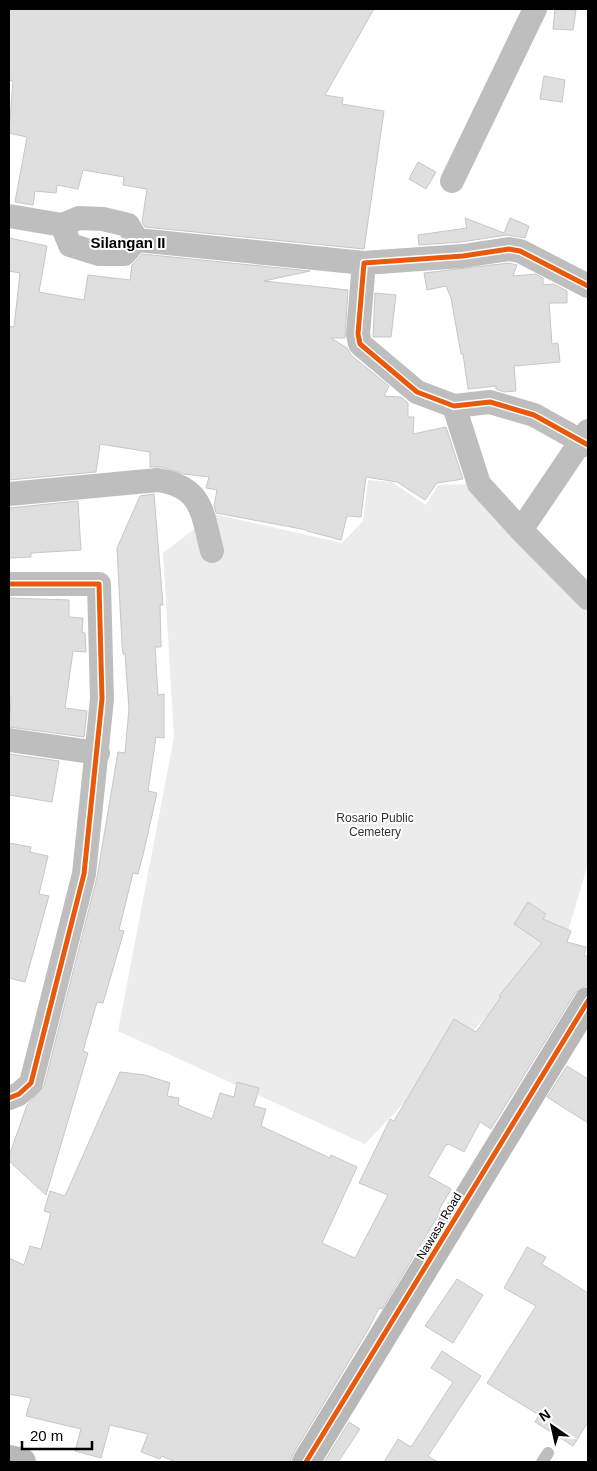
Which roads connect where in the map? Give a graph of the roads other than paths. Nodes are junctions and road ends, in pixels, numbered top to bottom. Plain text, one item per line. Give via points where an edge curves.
1 (535, 9) edge
2 (452, 181) dead end
3 (9, 216) edge
4 (62, 225) junction
5 (137, 240) junction
6 (364, 263) junction
7 (588, 286) edge
8 (454, 406) junction
9 (586, 439) edge
10 (9, 494) edge
11 (521, 530) junction
12 (212, 551) dead end
13 (9, 584) edge
14 (588, 598) edge
15 (9, 740) edge
16 (98, 753) junction
17 (588, 1001) edge
18 (9, 1098) edge
19 (9, 1459) edge
20 (22, 1462) edge
21 (306, 1462) edge

1 - 2 street
3 - 4 street
4 - 5 street via 78,218 103,219 128,225
4 - 5 street via 70,246 99,254 124,254
5 - 6 street
6 - 7 street via 463,256 509,249 520,251
6 - 8 street via 360,344 417,392
8 - 9 street via 490,402 534,414
8 - 11 street via 479,484
9 - 11 street
10 - 12 street via 158,480 176,482 200,502
11 - 14 street
13 - 16 street via 99,584 102,699
15 - 16 street
16 - 18 street via 84,874 31,1083 20,1094
17 - 21 street, Nawasa Road
19 - 20 street

